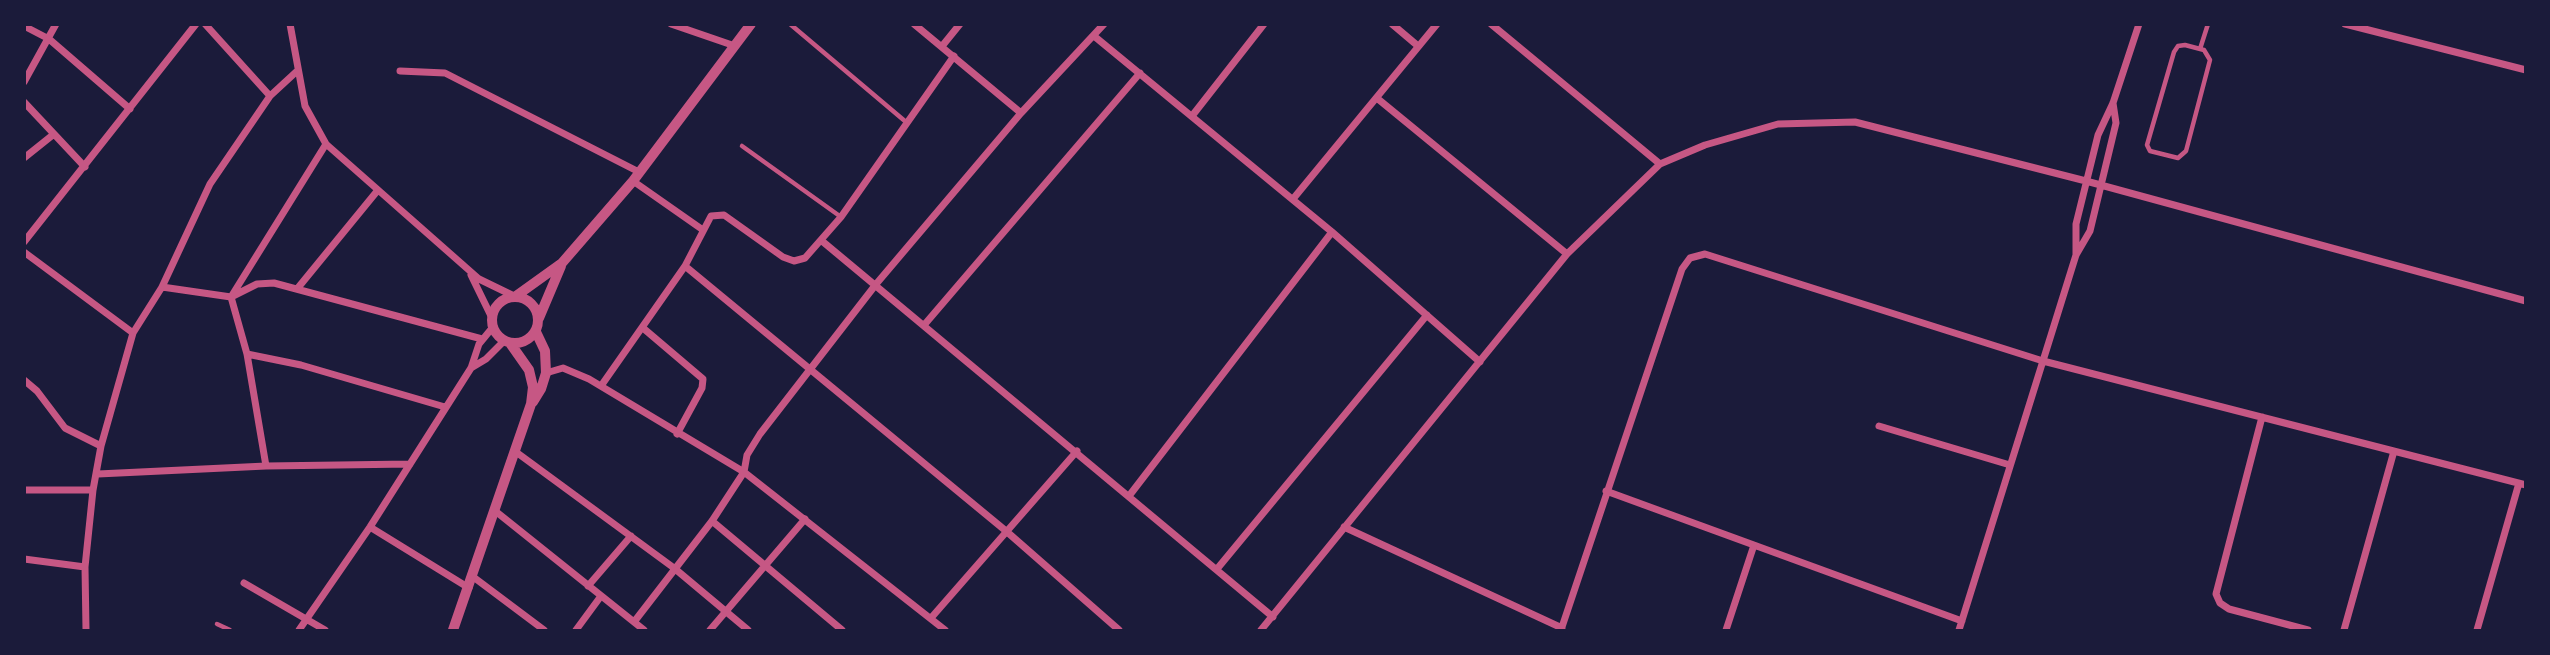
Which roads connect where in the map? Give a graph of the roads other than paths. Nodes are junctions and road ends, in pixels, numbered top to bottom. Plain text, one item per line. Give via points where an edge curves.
1 (56, 24) edge
2 (196, 24) edge
3 (205, 24) edge
4 (290, 24) edge
5 (671, 24) edge
6 (751, 24) edge
7 (790, 24) edge
8 (914, 24) edge
9 (960, 24) edge
10 (1104, 24) edge
11 (1264, 24) edge
12 (1392, 24) edge
13 (1437, 24) edge
14 (1491, 24) edge
15 (2139, 24) edge
16 (2208, 24) edge
17 (2345, 24) edge
18 (24, 26) edge
19 (1094, 36) junction
20 (48, 39) junction
21 (943, 45) junction
22 (735, 46) junction
23 (1418, 46) junction
24 (2200, 49) junction
25 (954, 56) junction
26 (2525, 70) edge
27 (400, 71) dead end
28 (296, 72) junction
29 (1140, 73) junction
30 (24, 82) edge
31 (270, 96) junction
32 (1378, 99) junction
33 (24, 102) edge
34 (2113, 103) junction
35 (130, 108) junction
36 (1021, 113) junction
37 (1192, 116) junction
38 (906, 122) junction
39 (54, 134) junction
40 (326, 145) junction
41 (742, 146) dead end
42 (24, 159) edge
43 (1660, 164) junction
44 (85, 167) junction
45 (636, 176) junction
46 (2085, 181) junction
47 (2103, 186) junction
48 (378, 190) junction
49 (1293, 199) junction
50 (841, 217) junction
51 (703, 230) junction
52 (1332, 232) junction
53 (822, 241) junction
54 (24, 242) edge
55 (24, 252) edge
56 (1567, 254) junction
57 (2076, 255) junction
58 (562, 263) junction
59 (685, 266) junction
60 (470, 271) junction
61 (877, 283) junction
62 (162, 287) junction
63 (297, 289) junction
64 (515, 296) junction
65 (230, 297) junction
66 (2525, 301) edge
67 (1427, 315) junction
68 (539, 318) junction
69 (492, 322) junction
70 (925, 324) junction
71 (643, 328) junction
72 (536, 332) junction
73 (133, 333) junction
74 (482, 340) junction
75 (507, 342) junction
76 (247, 354) junction
77 (2043, 361) junction
78 (1480, 362) junction
79 (471, 368) junction
80 (812, 370) junction
81 (546, 373) junction
82 (24, 380) edge
83 (601, 386) junction
84 (531, 404) junction
85 (445, 407) junction
86 (2262, 417) junction
87 (1879, 425) dead end
88 (677, 434) junction
89 (101, 446) junction
90 (1077, 451) junction
91 (2394, 451) junction
92 (516, 453) junction
93 (410, 464) junction
94 (2010, 465) junction
95 (266, 466) junction
96 (744, 472) junction
97 (98, 474) junction
98 (2522, 484) edge
99 (24, 490) edge
100 (93, 490) junction
101 (1606, 491) junction
102 (1129, 496) junction
103 (494, 510) junction
104 (805, 519) junction
105 (712, 522) junction
106 (370, 527) junction
107 (1344, 527) junction
108 (1006, 531) junction
109 (631, 536) junction
110 (1754, 545) junction
111 (24, 559) edge
112 (764, 566) junction
113 (85, 567) junction
114 (674, 568) junction
115 (1217, 569) junction
116 (472, 576) junction
117 (244, 583) dead end
118 (588, 586) junction
119 (468, 588) junction
120 (601, 596) junction
121 (726, 612) junction
122 (1273, 617) junction
123 (931, 618) junction
124 (307, 620) junction
125 (1962, 621) junction
126 (634, 622) junction
127 (217, 624) dead end
128 (1562, 629) edge
129 (86, 631) edge
130 (230, 631) edge
131 (299, 631) edge
132 (325, 631) edge
133 (453, 631) edge
134 (544, 631) edge
135 (576, 631) edge
136 (644, 631) edge
137 (710, 631) edge
138 (748, 631) edge
139 (842, 631) edge
140 (945, 631) edge
141 (1119, 631) edge
142 (1261, 631) edge
143 (1726, 631) edge
144 (1959, 631) edge
145 (2308, 631) edge
146 (2344, 631) edge
147 (2477, 631) edge

1 - 20 street
2 - 35 street
3 - 31 street
4 - 28 street
5 - 22 street
6 - 22 street
7 - 38 lane
8 - 21 street
9 - 21 street
10 - 19 street
11 - 37 street
12 - 23 street
13 - 23 street
14 - 43 street
15 - 34 street
16 - 24 lane
17 - 26 street
18 - 20 street
19 - 29 street
19 - 36 street
20 - 30 street
20 - 35 street
21 - 25 street
22 - 45 street
23 - 32 street
24 - 24 lane via 2175,48 2147,142 2150,151 2178,158 2184,154 2210,60
25 - 36 street
25 - 38 street
27 - 45 street via 445,73
28 - 31 street
28 - 40 street via 304,106
29 - 37 street
29 - 70 street
31 - 62 street via 210,184
32 - 49 street
32 - 56 street
33 - 39 street
34 - 46 street
34 - 47 street via 2116,123
35 - 44 street
36 - 61 street
37 - 49 street
38 - 50 street
39 - 42 street
39 - 44 street
40 - 48 street
40 - 65 street
41 - 50 lane
43 - 46 street via 1778,124 1855,122
43 - 56 street
44 - 54 street
45 - 51 street
45 - 58 street
46 - 47 street
46 - 57 street via 2076,224
47 - 57 street via 2087,239
47 - 66 street
48 - 60 street
48 - 63 street
49 - 52 street
50 - 53 street
51 - 53 street via 711,216 720,214 794,261
51 - 59 street
52 - 67 street
52 - 102 street
53 - 61 street
55 - 73 street
56 - 78 street
57 - 77 street
58 - 64 street
58 - 68 street
59 - 71 street
59 - 80 street
60 - 64 street
60 - 69 street
61 - 70 street
61 - 80 street
62 - 65 street
62 - 73 street
63 - 65 street via 257,284
63 - 74 street
64 - 68 street via 529,301
64 - 69 street via 499,303
65 - 76 street
67 - 78 street
67 - 115 street
68 - 72 street
69 - 74 street
69 - 75 street
70 - 90 street
71 - 83 street
71 - 88 street via 703,379
72 - 75 street via 525,342
72 - 81 street via 545,351
73 - 89 street
74 - 79 street
75 - 79 street
75 - 84 street via 529,370
76 - 85 street
76 - 95 street
77 - 86 street
77 - 94 street
77 - 101 street via 1706,254 1690,258 1682,269
78 - 107 street
79 - 85 street
80 - 96 street via 760,434 747,454
80 - 108 street
81 - 83 street via 563,368
81 - 84 street
82 - 89 street via 65,428
83 - 88 street
84 - 92 street
85 - 93 street
86 - 91 street
86 - 145 street via 2215,589 2220,603 2229,608
87 - 94 street
88 - 96 street
89 - 97 street
90 - 102 street
90 - 108 street
91 - 98 street
91 - 146 street
92 - 103 street
92 - 109 street
93 - 95 street
93 - 106 street
94 - 125 street
95 - 97 street
96 - 104 street
96 - 105 street
97 - 100 street
98 - 147 street
99 - 100 street
100 - 113 street
101 - 110 street
101 - 128 street
102 - 115 street
103 - 116 street
103 - 118 street
104 - 112 street
104 - 123 street
105 - 112 street
105 - 114 street
106 - 119 street
106 - 124 street
107 - 122 street
107 - 128 street
108 - 123 street
108 - 141 street
109 - 114 street
109 - 118 street
110 - 125 street
110 - 143 street
111 - 113 street
112 - 121 street
112 - 139 street
113 - 129 street
114 - 121 street
114 - 126 street
115 - 122 street
116 - 119 street
116 - 134 street
117 - 124 street
118 - 120 street
119 - 133 street
120 - 126 street
120 - 135 street
121 - 137 street
121 - 138 street
122 - 142 street
123 - 140 street
124 - 131 street
124 - 132 street
125 - 144 street
126 - 136 street
127 - 130 lane

